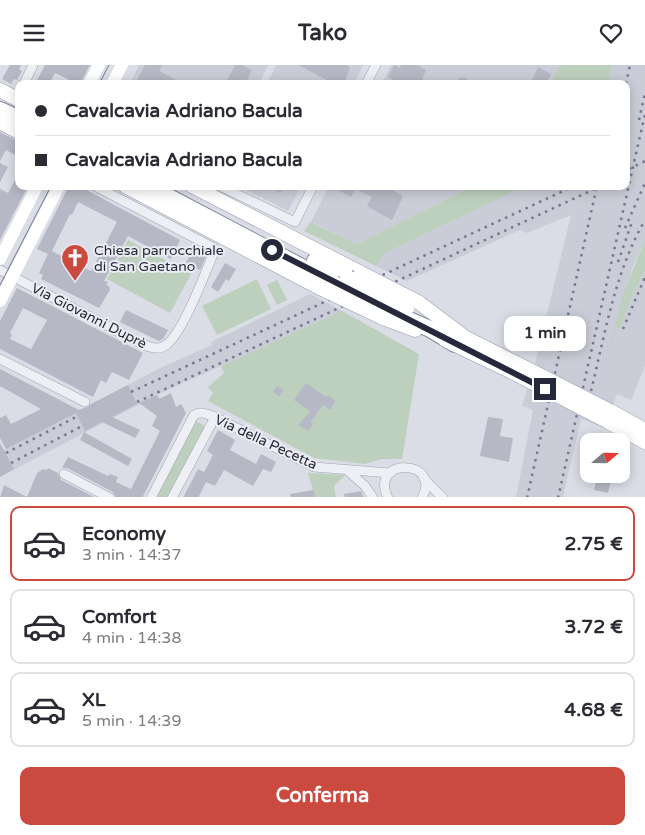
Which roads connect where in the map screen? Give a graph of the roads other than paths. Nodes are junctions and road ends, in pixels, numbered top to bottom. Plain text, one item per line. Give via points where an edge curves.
1 (33, 65) edge
2 (99, 65) edge
3 (122, 65) edge
4 (376, 65) edge
5 (26, 80) edge
6 (91, 80) edge
7 (114, 80) edge
8 (368, 80) edge
9 (0, 90) edge
10 (14, 100) edge
11 (0, 110) edge
12 (15, 117) edge
13 (0, 122) edge
14 (15, 130) edge
15 (35, 190) edge
16 (57, 190) edge
17 (103, 190) edge
18 (134, 190) edge
19 (155, 190) edge
20 (175, 190) edge
21 (198, 190) edge
22 (228, 190) edge
23 (311, 190) edge
24 (0, 259) edge
25 (0, 270) edge
26 (13, 276) junction
27 (341, 281) junction
28 (0, 301) edge
29 (400, 310) junction
30 (460, 341) junction
31 (0, 359) edge
32 (85, 402) dead end
33 (609, 416) junction
34 (215, 417) junction
35 (645, 430) edge
36 (645, 442) edge
37 (348, 471) junction
38 (368, 473) junction
39 (390, 473) junction
40 (64, 474) dead end
41 (424, 479) junction
42 (385, 484) junction
43 (110, 497) edge
44 (151, 497) edge
45 (172, 497) edge
46 (373, 497) edge
47 (388, 497) edge
48 (422, 497) edge
49 (443, 497) edge

1 - 5 street
2 - 6 main road
3 - 7 main road
4 - 8 street
9 - 10 main road
11 - 12 highway
13 - 14 main road
15 - 24 main road
16 - 26 main road
17 - 26 street, Via Giovanni Duprè via 211,246 214,252 176,333 166,345 159,348 144,345
18 - 27 main road
19 - 27 highway via 289,259
20 - 27 highway
21 - 27 main road
22 - 23 street via 295,222
25 - 26 street, Via Giovanni Duprè
26 - 28 main road
27 - 29 highway, bridge
27 - 29 main road, bridge
29 - 30 highway
29 - 30 main road
30 - 33 main road, bridge
31 - 32 street
33 - 35 main road
33 - 36 main road
34 - 37 street, Via della Pecetta via 308,465
34 - 44 street, Via della Pecetta via 205,413 194,415
34 - 45 street
37 - 38 street, Via della Pecetta
37 - 46 street
38 - 39 street, Via della Pecetta
38 - 42 street, Via della Pecetta
39 - 41 street, Via della Pecetta via 399,467 409,467
39 - 42 street
40 - 43 street
41 - 48 street
41 - 49 street
42 - 47 street

